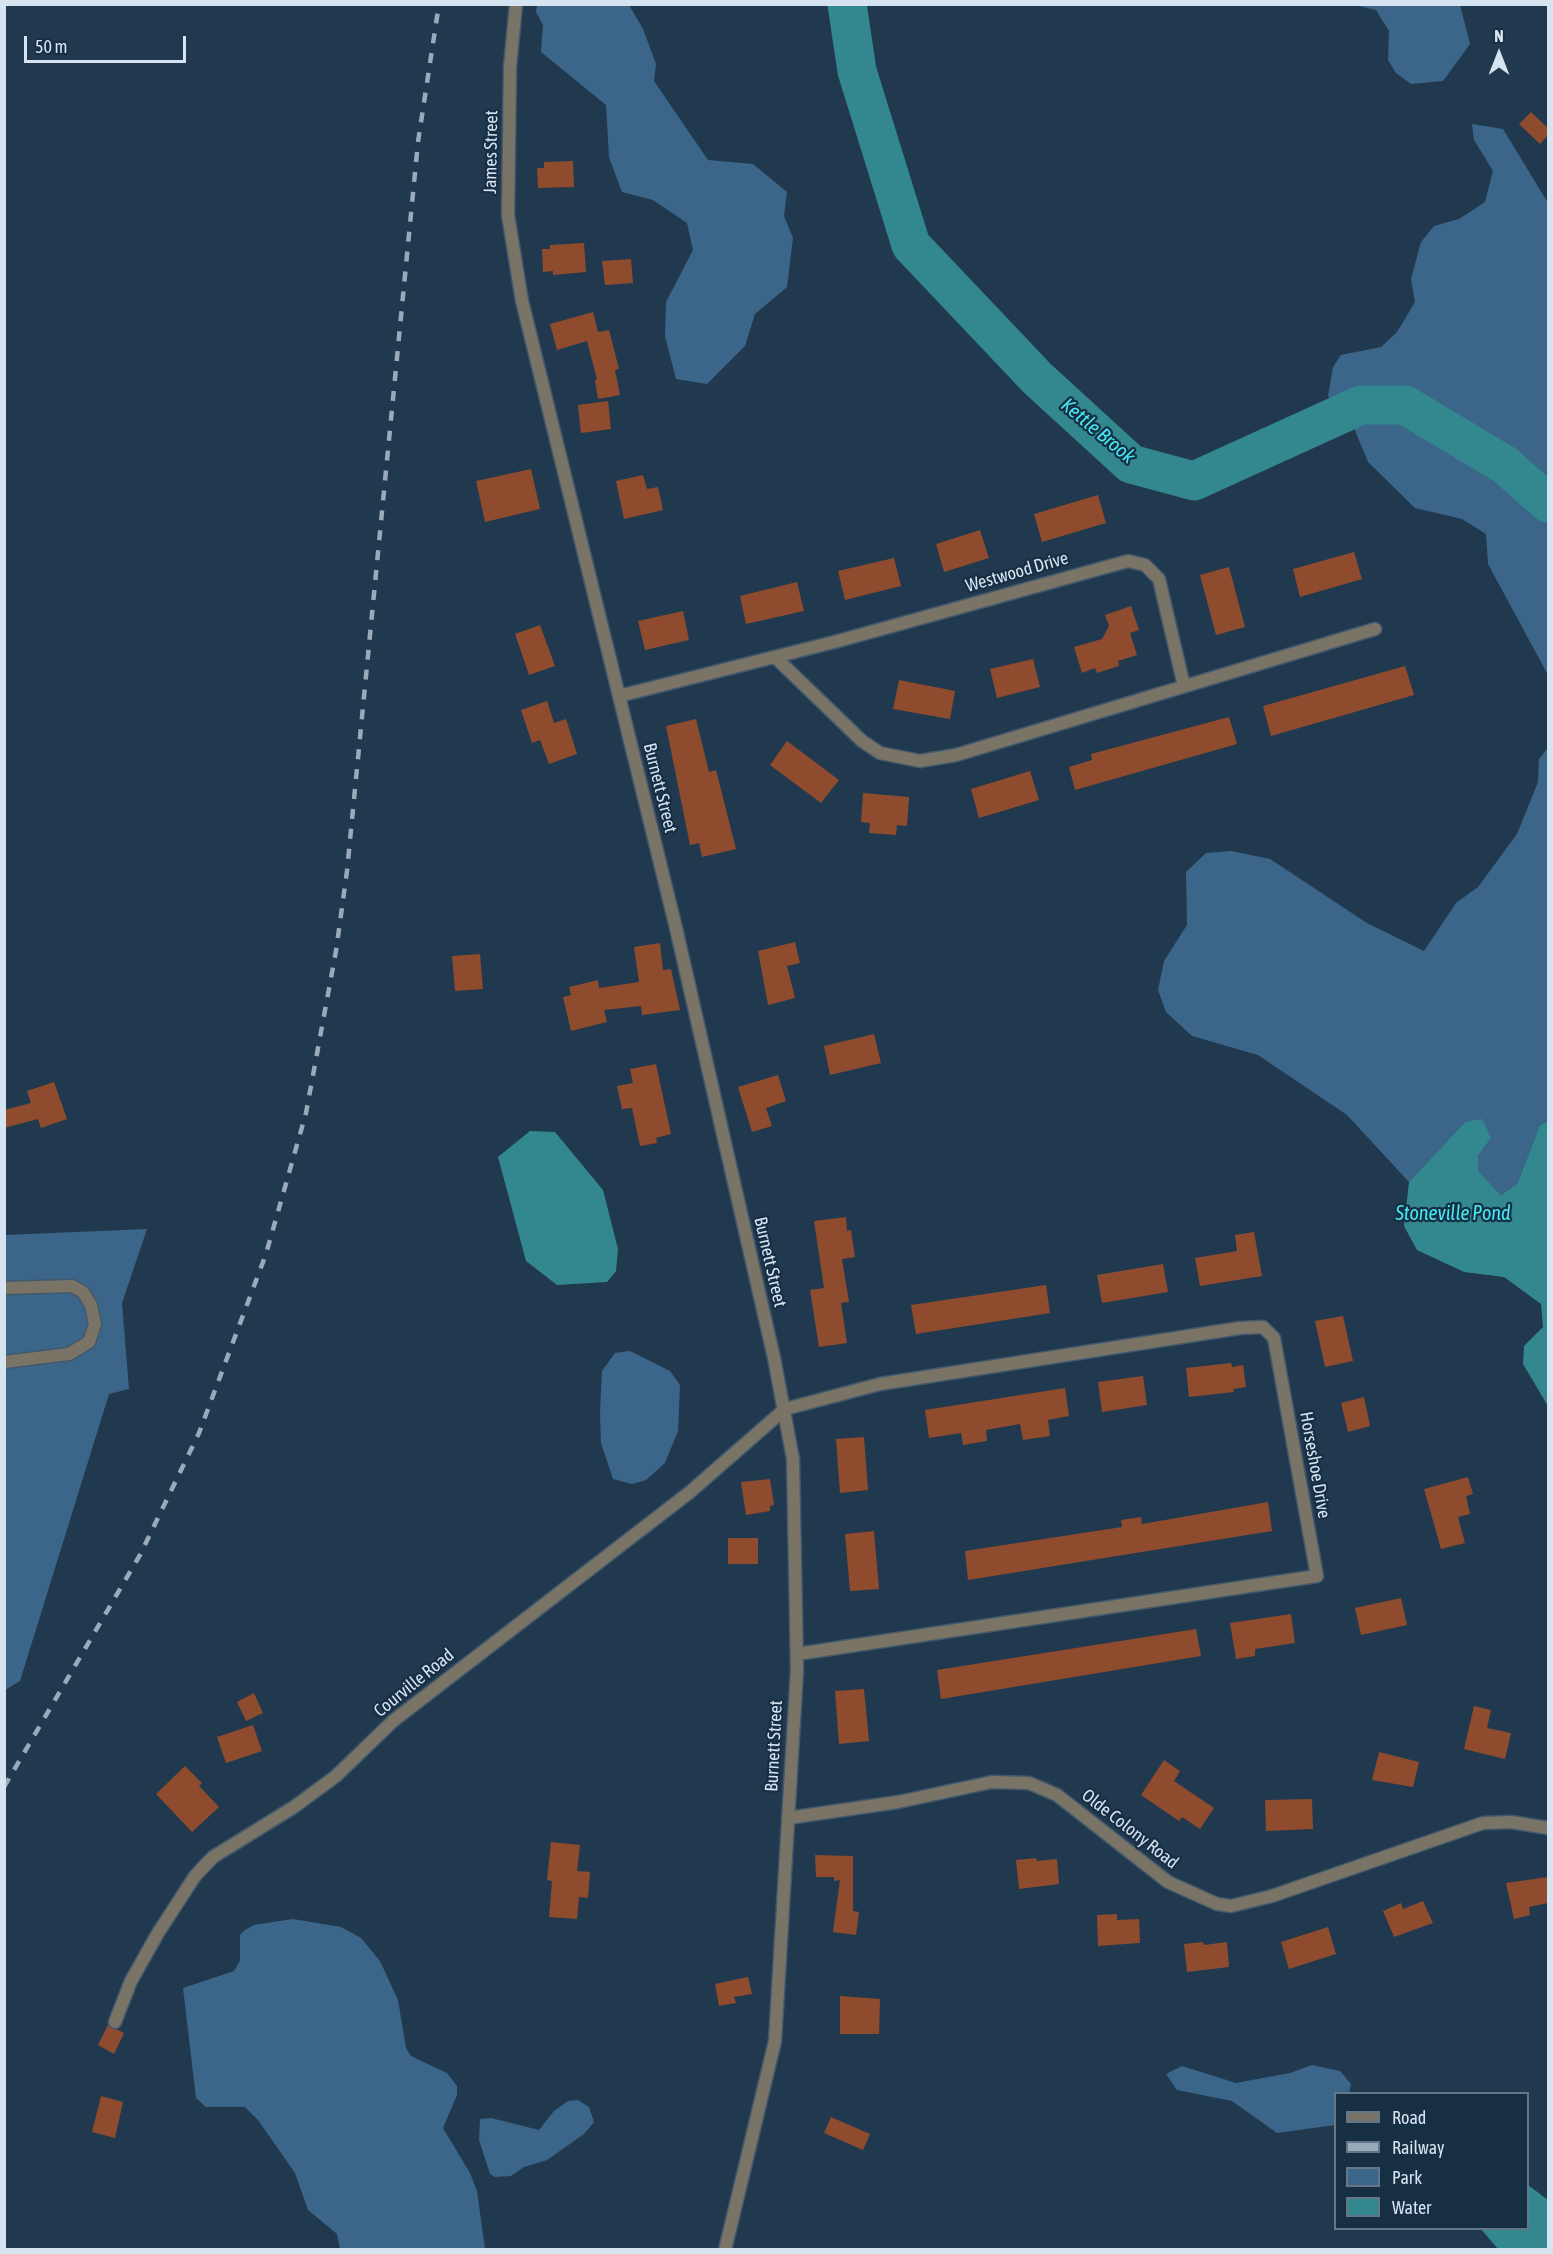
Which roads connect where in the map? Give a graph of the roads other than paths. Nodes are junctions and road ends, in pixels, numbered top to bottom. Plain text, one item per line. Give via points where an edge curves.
1 (516, 4) edge
2 (522, 299) joint
3 (1375, 629) dead end
4 (775, 657) junction
5 (1184, 686) junction
6 (619, 696) junction
7 (4, 1288) edge
8 (4, 1362) edge
9 (784, 1408) junction
10 (797, 1654) junction
11 (788, 1818) junction
12 (1548, 1828) edge
13 (115, 2022) dead end
14 (725, 2250) edge

1 - 2 street, James Street via 510,67 508,215
2 - 6 street, Burnett Street
3 - 5 street
4 - 5 street via 862,741 880,753 920,761 956,755
4 - 5 street, Westwood Drive via 1128,561 1144,565 1159,579
4 - 6 street, Westwood Drive
6 - 9 street, Burnett Street via 676,928
7 - 8 street via 72,1286 83,1292 92,1305 95,1324 88,1342 69,1354
9 - 10 street, Burnett Street via 795,1477
9 - 10 street, Horseshoe Drive via 880,1384 1263,1327 1276,1344 1317,1576
9 - 13 street, Courville Road via 690,1492 393,1720 336,1776 213,1857 195,1876 158,1933 131,1981
10 - 11 street, Burnett Street
11 - 12 street, Olde Colony Road via 898,1802 992,1782 1029,1783 1058,1796 1168,1882 1217,1904 1231,1906 1272,1896 1484,1823 1511,1822
11 - 14 street, Burnett Street via 775,2041

